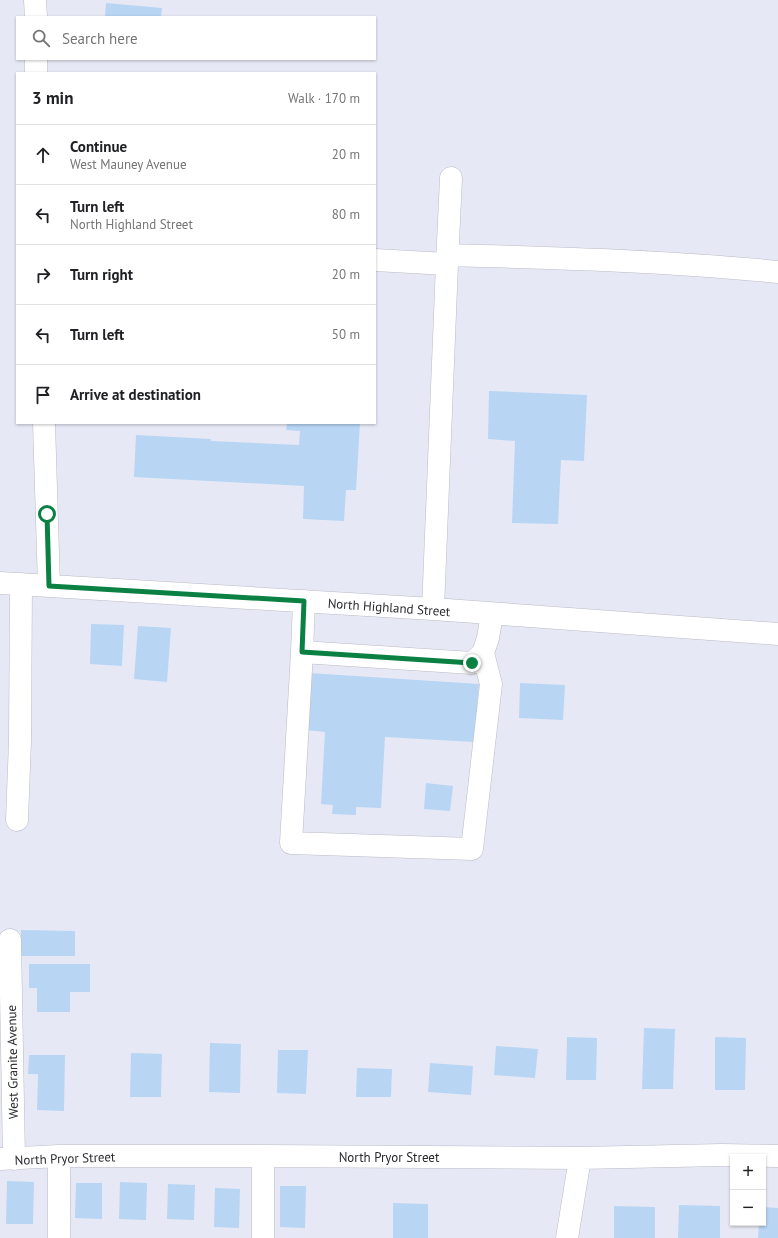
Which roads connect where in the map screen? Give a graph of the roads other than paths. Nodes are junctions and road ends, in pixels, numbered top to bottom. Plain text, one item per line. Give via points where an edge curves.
1 (35, 0) edge
2 (36, 16) edge
3 (36, 60) edge
4 (36, 72) edge
5 (451, 178) dead end
6 (447, 259) junction
7 (376, 260) edge
8 (778, 272) edge
9 (44, 424) edge
10 (11, 583) edge
11 (49, 586) junction
12 (304, 601) junction
13 (433, 609) junction
14 (492, 614) junction
15 (778, 634) edge
16 (302, 652) junction
17 (483, 653) junction
18 (17, 820) dead end
19 (10, 940) dead end
20 (59, 1156) junction
21 (264, 1156) junction
22 (778, 1156) edge
23 (580, 1158) junction
24 (7, 1159) edge
25 (59, 1238) edge
26 (263, 1238) edge
27 (567, 1238) edge

1 - 2 street
3 - 4 street
5 - 6 street
6 - 7 street
6 - 8 street via 557,258 703,265
6 - 13 street
9 - 11 street
10 - 11 street, North Highland Street
10 - 18 street via 20,741
11 - 12 street, North Highland Street
12 - 13 street, North Highland Street
12 - 16 street
13 - 14 street, North Highland Street
14 - 15 street, North Highland Street
14 - 17 street
16 - 17 street via 472,663
16 - 17 street via 291,843 472,849 492,684
19 - 24 street, West Granite Avenue
20 - 21 street, North Pryor Street
20 - 24 street, North Pryor Street
20 - 25 street
21 - 23 street, North Pryor Street
21 - 26 street
22 - 23 street, North Pryor Street
23 - 27 street

